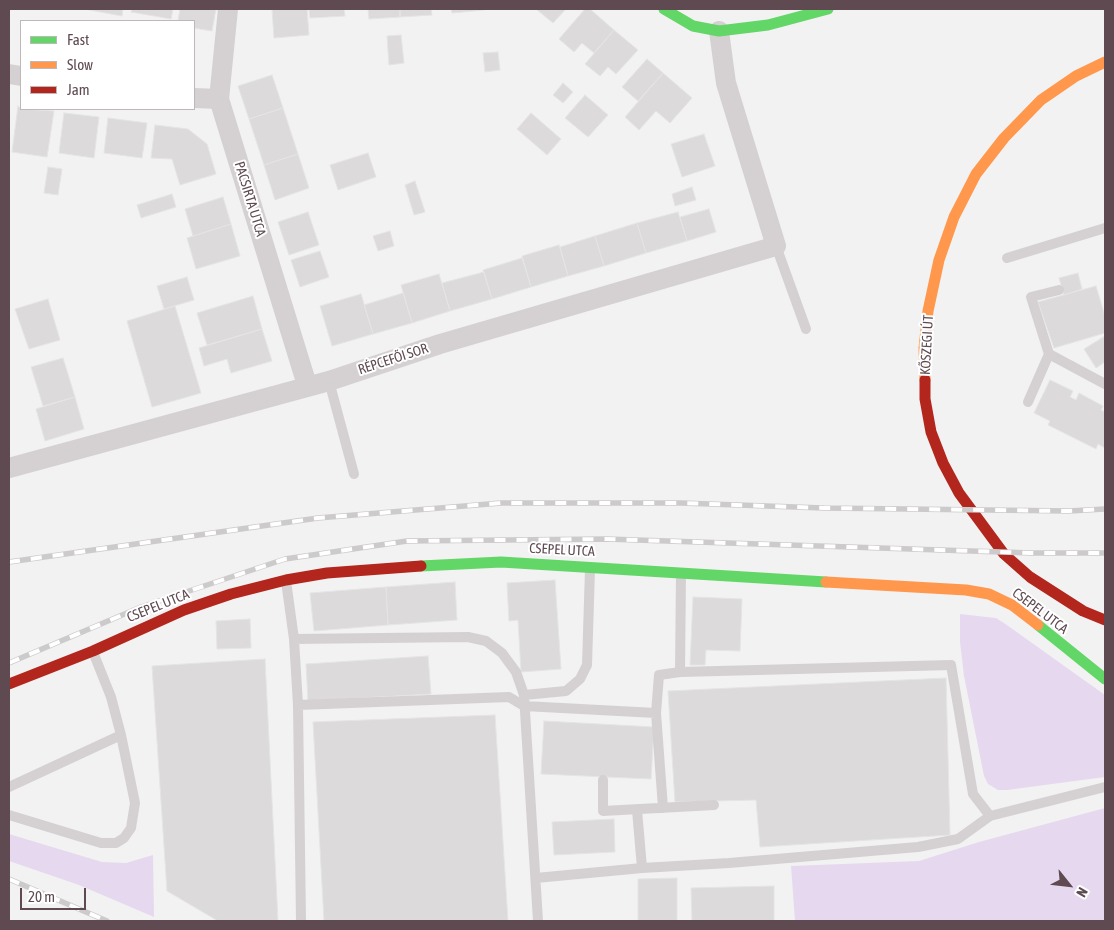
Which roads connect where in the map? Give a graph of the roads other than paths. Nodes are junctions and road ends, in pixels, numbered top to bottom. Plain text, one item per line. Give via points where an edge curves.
1 (228, 9) edge
2 (664, 9) edge
3 (828, 9) edge
4 (719, 31) junction
5 (1105, 62) edge
6 (195, 98) edge
7 (219, 99) junction
8 (1105, 228) edge
9 (776, 246) junction
10 (1008, 258) dead end
11 (1059, 290) dead end
12 (806, 329) dead end
13 (1050, 354) junction
14 (329, 381) junction
15 (1105, 384) edge
16 (308, 386) junction
17 (1028, 402) dead end
18 (9, 468) edge
19 (354, 474) dead end
20 (590, 566) junction
21 (681, 572) junction
22 (286, 580) junction
23 (1105, 620) edge
24 (294, 639) junction
25 (93, 651) junction
26 (680, 672) junction
27 (1105, 679) edge
28 (9, 684) edge
29 (524, 701) junction
30 (298, 705) junction
31 (656, 713) junction
32 (121, 735) junction
33 (603, 780) dead end
34 (9, 786) edge
35 (1105, 787) edge
36 (714, 805) dead end
37 (663, 808) junction
38 (637, 810) junction
39 (9, 815) edge
40 (990, 816) junction
41 (642, 868) junction
42 (536, 878) junction
43 (301, 921) edge
44 (538, 921) edge

1 - 7 street, PACSIRTA UTCA
2 - 4 street via 693,26
3 - 4 street via 768,25
4 - 9 street via 726,83
5 - 23 street, KŐSZEGI ÚT via 1076,76 1041,100 1004,138 976,174 954,217 939,260 924,348 925,399 932,432 959,493 1004,554 1030,577 1083,611
6 - 7 street
7 - 16 street, PACSIRTA UTCA
8 - 10 lane
9 - 12 lane
9 - 14 street, RÉPCEFŐI SOR via 440,344
11 - 13 lane via 1031,297
13 - 15 lane
13 - 17 lane
14 - 16 street, RÉPCEFŐI SOR
14 - 19 lane
16 - 18 street, RÉPCEFŐI SOR
20 - 21 street, CSEPEL UTCA
20 - 22 street, CSEPEL UTCA via 450,563 327,573
20 - 29 lane via 587,665 580,680 566,691
21 - 26 lane
21 - 27 street, CSEPEL UTCA via 989,594 1012,605
22 - 24 lane
22 - 25 street, CSEPEL UTCA via 184,610
24 - 29 lane via 477,638 494,645 510,662 521,683
24 - 30 lane
25 - 28 street, CSEPEL UTCA
25 - 32 lane via 111,697
26 - 31 lane via 659,675
26 - 40 lane via 951,665 973,794
29 - 30 lane via 509,697
29 - 31 lane
29 - 42 lane
30 - 43 lane
31 - 37 lane
32 - 34 lane
32 - 39 lane via 135,803 131,828 124,838 116,843 101,843
33 - 38 lane via 603,811
35 - 40 lane
36 - 37 lane
37 - 38 lane
38 - 41 lane
40 - 41 lane via 958,839 918,847
41 - 42 lane
42 - 44 lane

